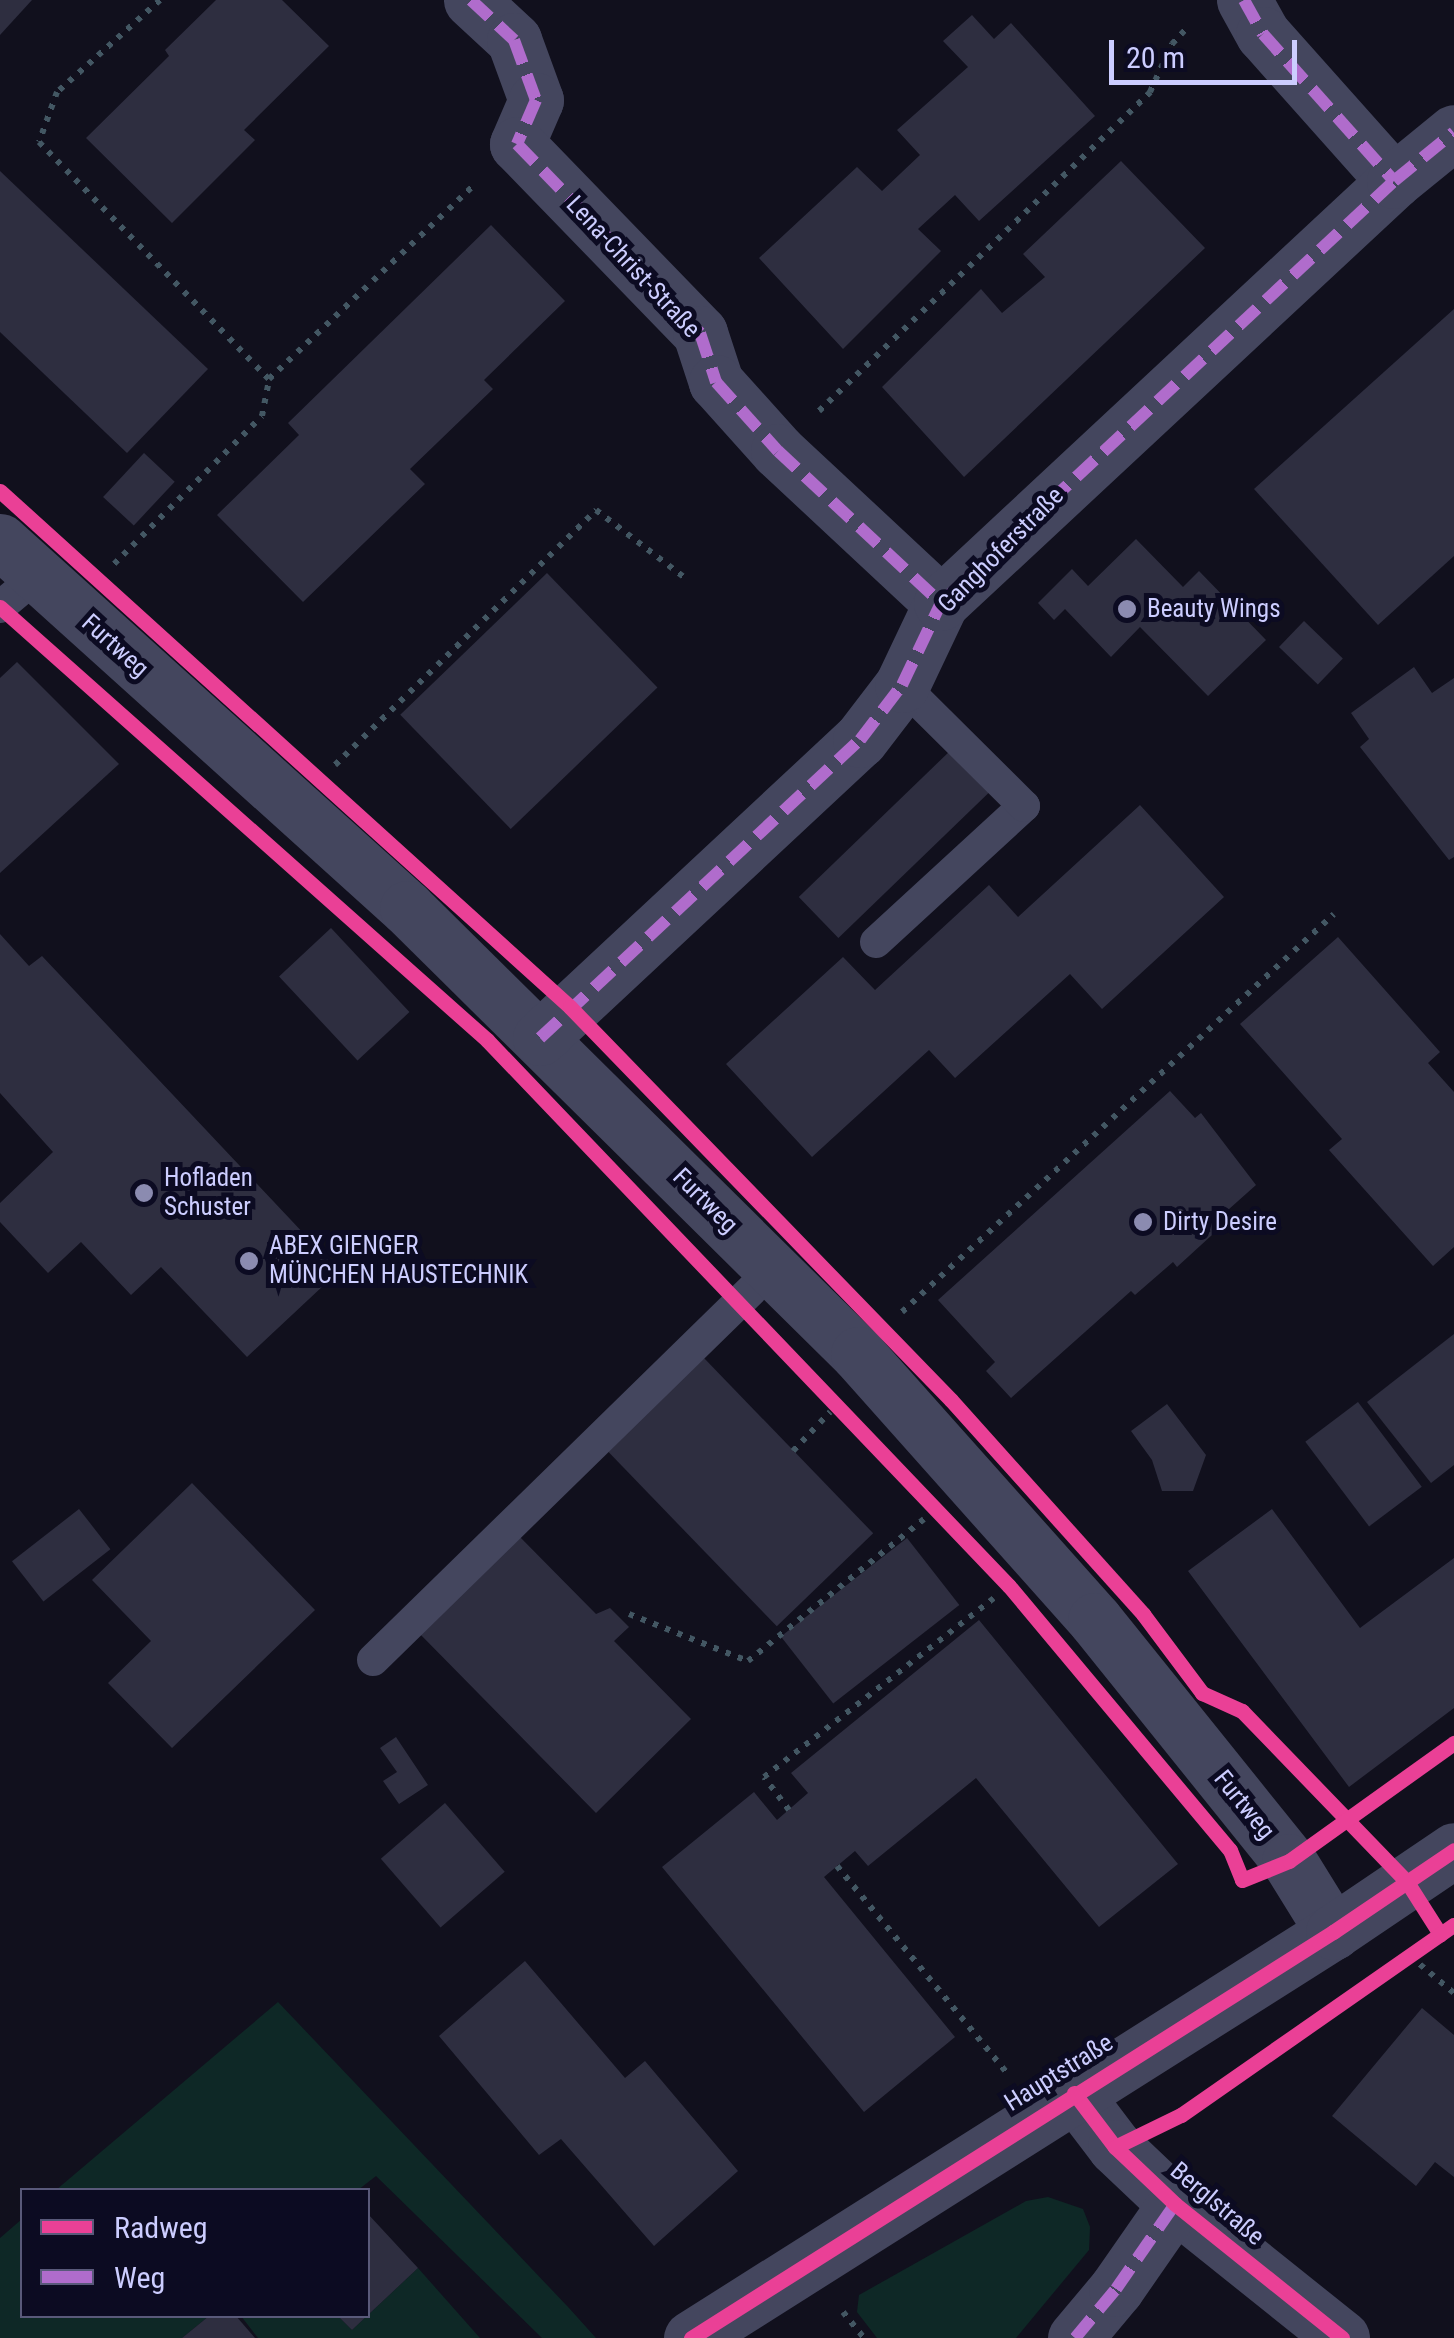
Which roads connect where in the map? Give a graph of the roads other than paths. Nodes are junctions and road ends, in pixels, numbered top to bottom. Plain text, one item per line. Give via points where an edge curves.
1 (472, 0) edge
2 (1223, 6) edge
3 (1454, 132) edge
4 (1394, 181) junction
5 (12, 574) edge
6 (940, 604) junction
7 (902, 684) junction
8 (876, 942) dead end
9 (540, 1038) junction
10 (773, 1269) junction
11 (373, 1660) dead end
12 (1454, 1850) edge
13 (1333, 1932) junction
14 (1074, 2094) junction
15 (1175, 2204) junction
16 (691, 2338) edge
17 (1075, 2338) edge
18 (1342, 2338) edge

1 - 6 street, Lena-Christ-Straße via 514,40 536,100 517,144 700,333 716,382 778,451
2 - 4 street via 1263,34
3 - 4 street, Ganghoferstraße
4 - 6 street, Ganghoferstraße
5 - 9 street, Furtweg via 407,908
6 - 7 street, Ganghoferstraße
7 - 8 lane via 1024,806
7 - 9 street, Ganghoferstraße via 860,740
9 - 10 street, Furtweg
10 - 11 lane
10 - 13 street, Furtweg via 858,1354 1095,1620 1289,1860
12 - 13 street, Hauptstraße
13 - 14 street, Hauptstraße
14 - 15 street, Berglstraße via 1116,2148
14 - 16 street, Hauptstraße
15 - 17 street
15 - 18 street, Berglstraße

